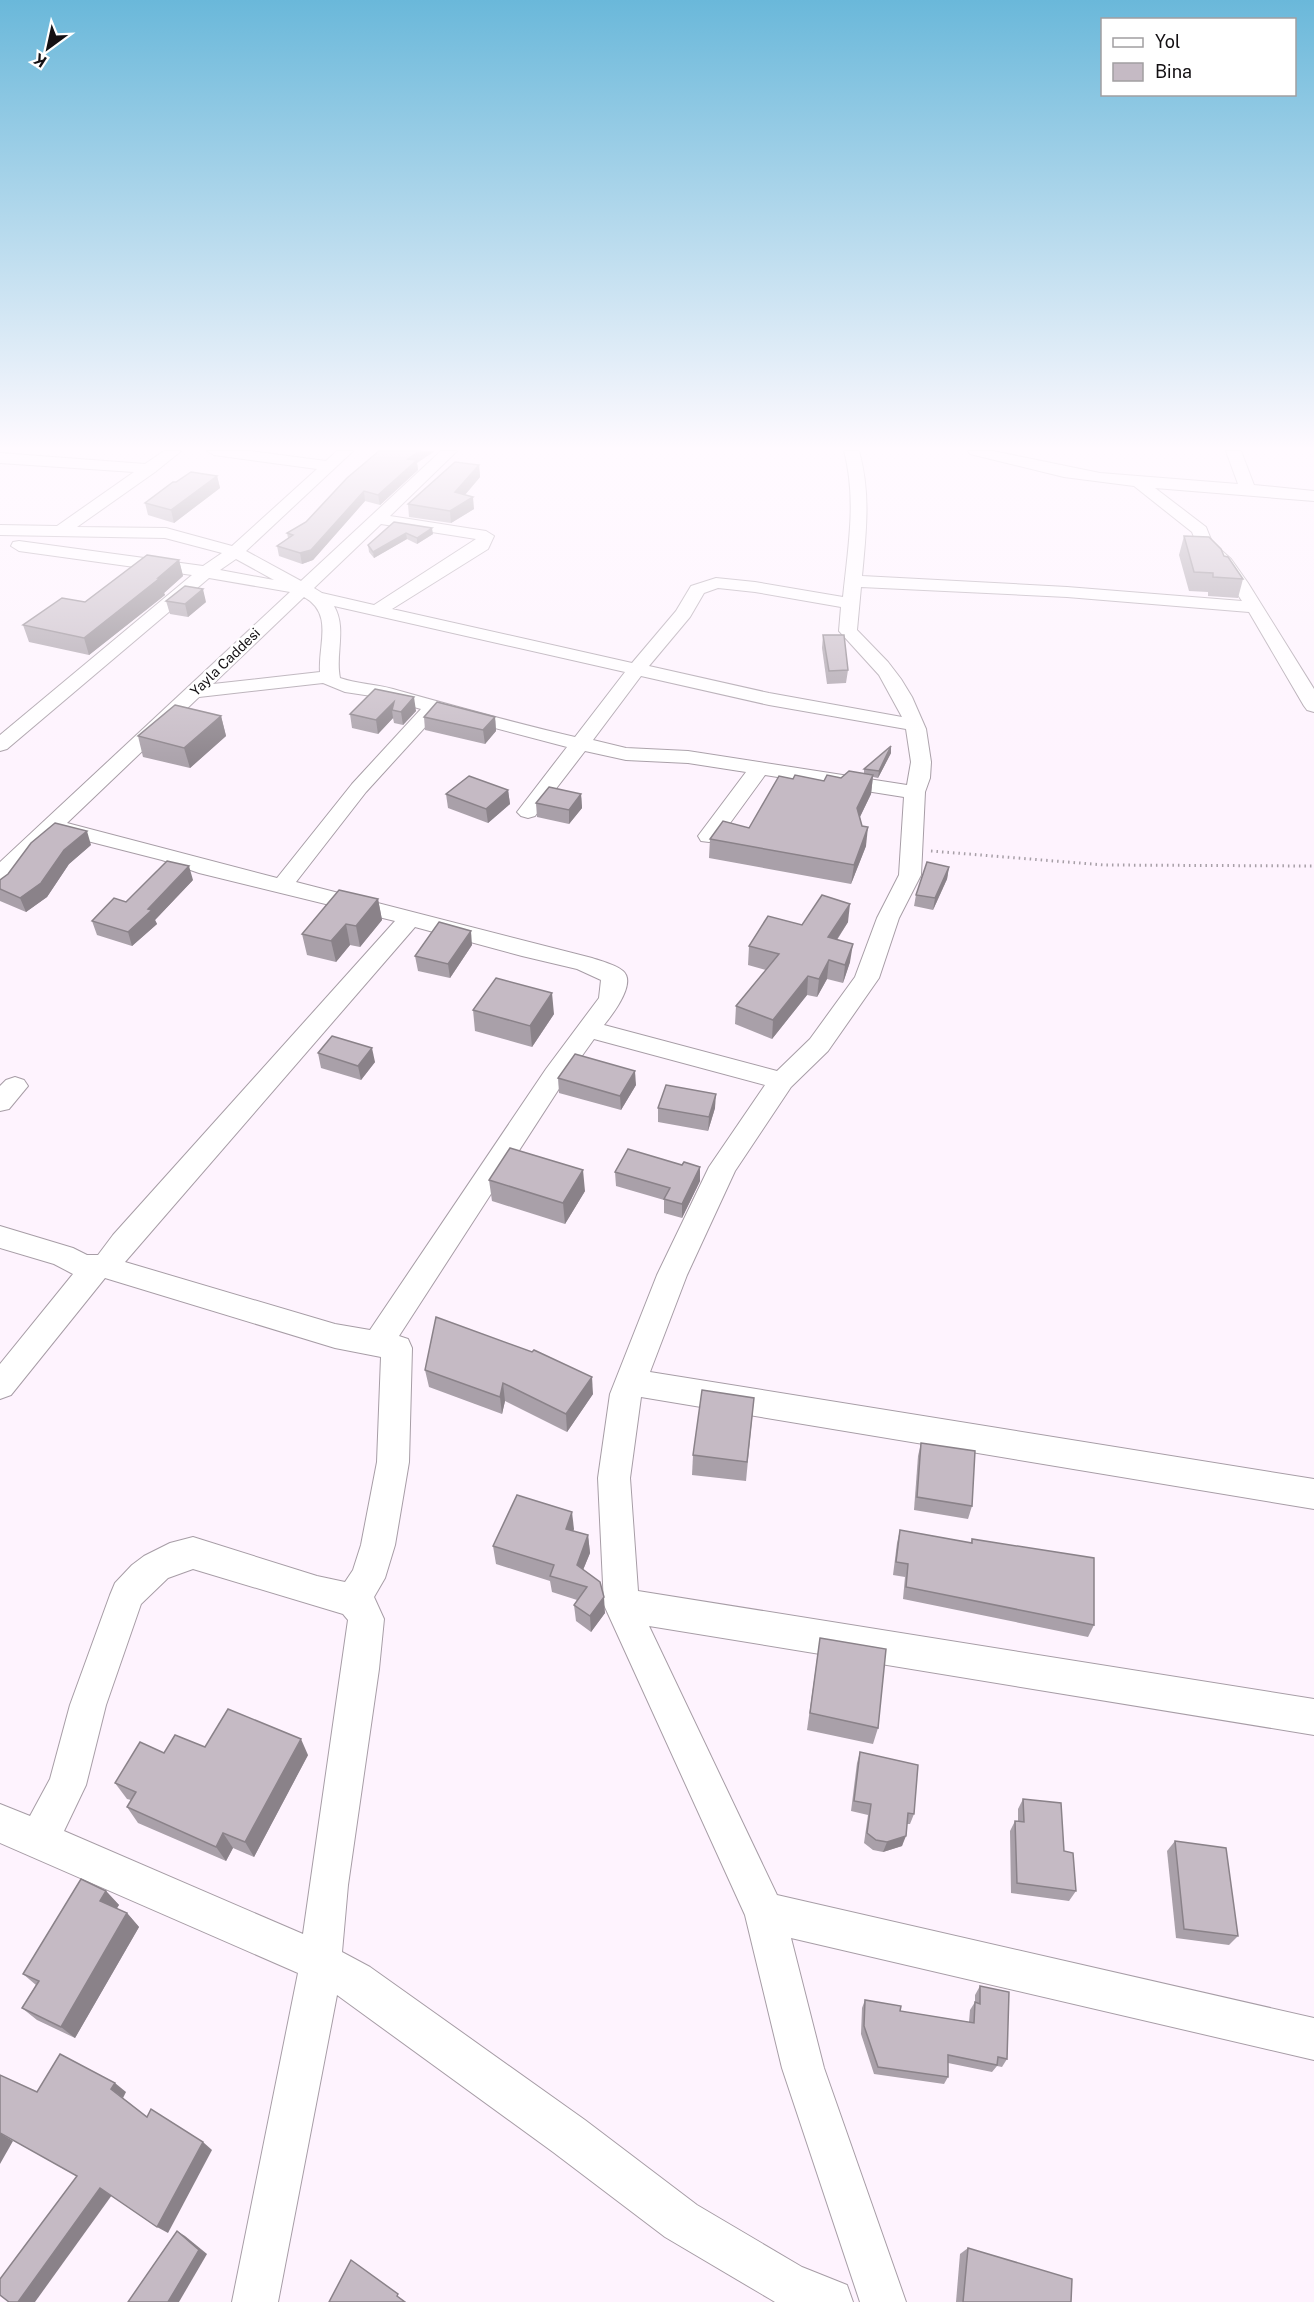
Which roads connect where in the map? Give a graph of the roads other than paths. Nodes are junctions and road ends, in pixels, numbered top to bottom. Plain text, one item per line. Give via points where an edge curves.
1 (106, 558) edge
2 (226, 558) edge
3 (247, 558) edge
4 (340, 558) edge
5 (461, 558) edge
6 (857, 558) edge
7 (1220, 558) edge
8 (206, 572) junction
9 (307, 592) junction
10 (853, 593) junction
11 (1254, 607) junction
12 (378, 610) junction
13 (638, 669) junction
14 (330, 676) junction
15 (194, 692) junction
16 (434, 706) junction
17 (1314, 706) edge
18 (914, 725) junction
19 (579, 744) junction
20 (0, 745) edge
21 (760, 768) junction
22 (915, 792) junction
23 (528, 812) dead end
24 (51, 825) junction
25 (709, 836) edge
26 (0, 874) edge
27 (282, 886) junction
28 (411, 917) junction
29 (588, 1029) junction
30 (782, 1081) junction
31 (0, 1237) edge
32 (100, 1267) junction
33 (378, 1344) junction
34 (630, 1382) junction
35 (0, 1386) edge
36 (1314, 1494) edge
37 (352, 1600) junction
38 (621, 1605) junction
39 (1314, 1717) edge
40 (0, 1823) edge
41 (39, 1838) junction
42 (764, 1912) junction
43 (320, 1962) junction
44 (1314, 2039) edge
45 (255, 2302) edge
46 (830, 2302) edge
47 (883, 2302) edge

1 - 8 street
2 - 8 street
3 - 9 street
4 - 9 street, Yayla Caddesi
5 - 12 street
6 - 10 street
7 - 11 street
8 - 9 street
8 - 20 street
9 - 12 street
9 - 14 street via 331,613
9 - 15 street, Yayla Caddesi
10 - 11 street via 1067,592
10 - 13 street via 717,583 697,590 684,613
10 - 18 street via 848,631 886,671
11 - 17 street
12 - 13 street
13 - 18 street via 770,699
13 - 19 street
14 - 15 street
14 - 16 street via 331,681 340,685
15 - 24 street, Yayla Caddesi
16 - 19 street
16 - 27 street via 359,788
18 - 22 street via 921,768
19 - 21 street
19 - 23 street
21 - 22 street
21 - 25 street
22 - 30 street via 910,875 888,918 867,978 819,1045
24 - 26 street, Yayla Caddesi
24 - 27 street
27 - 28 street
28 - 29 street via 584,963 614,976 611,999
28 - 32 street
29 - 30 street
29 - 33 street
30 - 34 street via 723,1167 672,1275
31 - 32 street via 83,1266
32 - 33 street via 335,1336
32 - 35 street
33 - 37 street via 397,1348 393,1462 378,1545 368,1578
34 - 36 street
34 - 38 street via 614,1478
37 - 41 street via 193,1552 170,1559 144,1576 127,1594 88,1705 67,1785
37 - 43 street via 366,1619
38 - 39 street
38 - 42 street
40 - 41 street
41 - 43 street
42 - 44 street
42 - 47 street via 802,2068
43 - 45 street
43 - 46 street via 355,1982 468,2062 681,2221 786,2283

